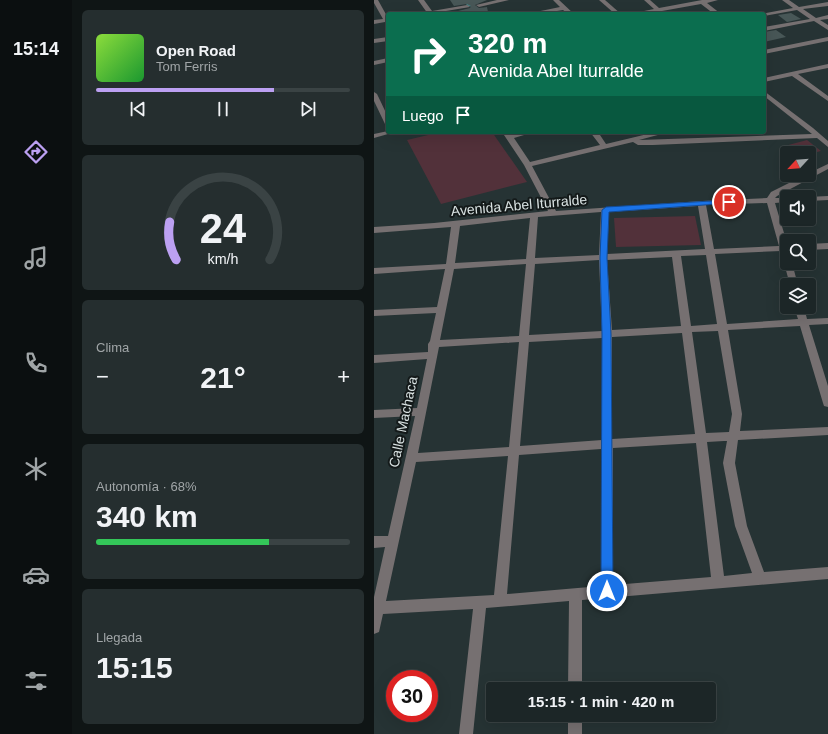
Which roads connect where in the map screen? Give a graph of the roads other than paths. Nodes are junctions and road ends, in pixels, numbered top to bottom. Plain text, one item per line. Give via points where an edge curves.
1 (421, 0) edge
2 (506, 0) edge
3 (556, 0) edge
4 (602, 0) edge
5 (647, 0) edge
6 (715, 0) edge
7 (785, 0) edge
8 (375, 2) edge
9 (702, 2) junction
10 (828, 4) edge
11 (479, 5) dead end
12 (467, 7) dead end
13 (564, 8) junction
14 (798, 9) junction
15 (658, 10) junction
16 (430, 12) edge
17 (441, 12) edge
18 (541, 12) edge
19 (569, 12) edge
20 (616, 12) edge
21 (645, 12) edge
22 (660, 12) edge
23 (715, 12) edge
24 (828, 13) edge
25 (766, 14) edge
26 (828, 17) edge
27 (813, 18) junction
28 (386, 20) edge
29 (374, 22) edge
30 (386, 22) edge
31 (766, 25) edge
32 (828, 28) edge
33 (766, 29) edge
34 (386, 39) edge
35 (828, 39) edge
36 (374, 41) edge
37 (766, 52) edge
38 (386, 60) edge
39 (374, 63) edge
40 (828, 66) edge
41 (793, 74) junction
42 (766, 80) edge
43 (374, 94) edge
44 (766, 95) edge
45 (828, 99) edge
46 (378, 110) edge
47 (386, 121) edge
48 (386, 133) edge
49 (508, 134) edge
50 (595, 134) edge
51 (656, 134) edge
52 (753, 134) edge
53 (374, 136) edge
54 (818, 136) junction
55 (758, 138) junction
56 (634, 139) junction
57 (828, 145) edge
58 (605, 147) junction
59 (528, 165) junction
60 (828, 166) edge
61 (828, 198) edge
62 (816, 199) edge
63 (770, 200) junction
64 (780, 200) edge
65 (702, 203) junction
66 (606, 210) junction
67 (553, 213) junction
68 (534, 214) junction
69 (456, 223) junction
70 (374, 230) edge
71 (781, 234) edge
72 (828, 246) edge
73 (816, 247) edge
74 (780, 248) edge
75 (710, 252) junction
76 (676, 253) junction
77 (604, 258) junction
78 (530, 261) junction
79 (450, 266) junction
80 (374, 271) edge
81 (440, 310) junction
82 (374, 313) edge
83 (800, 314) edge
84 (828, 321) edge
85 (802, 323) junction
86 (723, 327) junction
87 (686, 329) junction
88 (607, 334) junction
89 (524, 339) junction
90 (433, 344) junction
91 (431, 355) junction
92 (374, 359) edge
93 (828, 403) edge
94 (420, 412) junction
95 (374, 414) edge
96 (828, 431) edge
97 (734, 435) junction
98 (701, 437) junction
99 (606, 445) junction
100 (513, 451) junction
101 (410, 458) junction
102 (392, 541) junction
103 (374, 542) edge
104 (828, 572) edge
105 (760, 578) junction
106 (718, 581) junction
107 (607, 591) junction
108 (576, 593) junction
109 (500, 601) junction
110 (480, 602) junction
111 (379, 608) junction
112 (374, 627) edge
113 (575, 682) edge
114 (575, 722) edge
115 (466, 734) edge
116 (575, 734) edge

1 - 16 street
2 - 11 street
3 - 13 street
4 - 20 street
5 - 15 street
6 - 9 street
7 - 14 street
8 - 28 street
9 - 15 street
9 - 23 street
10 - 14 street
12 - 17 street
13 - 18 street
13 - 19 street
14 - 25 street
14 - 27 street
15 - 21 street
15 - 22 street
24 - 27 street
26 - 27 street
27 - 31 street
27 - 32 street
27 - 33 street
29 - 30 street
34 - 36 street
35 - 37 street
38 - 39 street
40 - 41 street
41 - 42 street
41 - 45 street
43 - 46 street
44 - 54 street
46 - 47 street
48 - 53 street
49 - 59 street
50 - 58 street
51 - 56 street
52 - 55 street
54 - 55 street
54 - 57 street
55 - 56 street via 653,143 638,143
56 - 58 street
58 - 59 street
59 - 67 street
60 - 63 street via 774,194
61 - 62 street
63 - 64 street, Avenida Abel Iturralde
63 - 65 street, Avenida Abel Iturralde
63 - 71 street
65 - 66 street, Avenida Abel Iturralde
65 - 75 street
66 - 67 street, Avenida Abel Iturralde
66 - 77 street
67 - 68 street, Avenida Abel Iturralde
68 - 69 street, Avenida Abel Iturralde
68 - 78 street
69 - 70 street, Avenida Abel Iturralde
69 - 79 street, Calle Machaca
72 - 73 street
74 - 75 street
75 - 76 street
75 - 86 street
76 - 77 street
76 - 87 street
77 - 78 street
77 - 88 street
78 - 79 street
78 - 89 street
79 - 80 street
79 - 81 street, Calle Machaca
81 - 82 street
81 - 90 street, Calle Machaca
83 - 85 street
84 - 85 street
85 - 86 street
85 - 93 street
86 - 87 street
86 - 97 street via 737,414
87 - 88 street
87 - 98 street
88 - 89 street
88 - 99 street
89 - 90 street
89 - 100 street
90 - 91 street, Calle Machaca
91 - 92 street
91 - 94 street, Calle Machaca
94 - 95 street
94 - 101 street, Calle Machaca
96 - 97 street
97 - 98 street
97 - 105 street via 728,463 741,526
98 - 99 street
98 - 106 street
99 - 100 street
99 - 107 street
100 - 101 street
100 - 109 street
101 - 102 street, Calle Machaca
102 - 103 street
102 - 111 street, Calle Machaca
104 - 105 street
105 - 106 street
106 - 107 street
107 - 108 street
108 - 109 street
108 - 113 street
109 - 110 street
110 - 111 street
110 - 115 street
111 - 112 street, Calle Machaca
114 - 116 street

